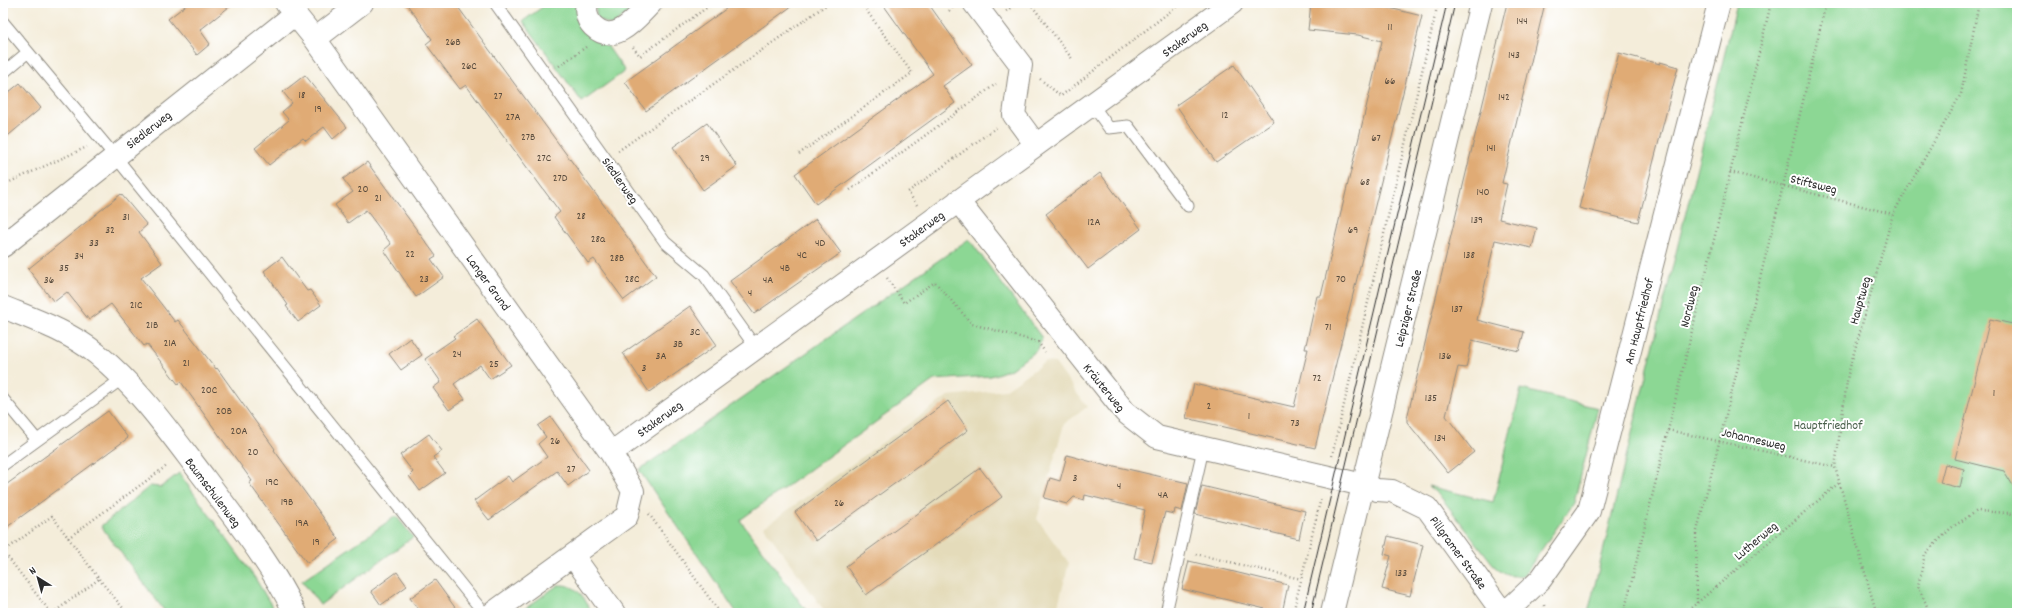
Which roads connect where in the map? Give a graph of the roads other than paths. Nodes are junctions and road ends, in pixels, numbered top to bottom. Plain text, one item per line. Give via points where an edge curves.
1 (362, 3) edge
2 (495, 3) edge
3 (587, 3) edge
4 (652, 3) edge
5 (974, 3) edge
6 (1232, 3) edge
7 (1481, 3) edge
8 (1719, 3) edge
9 (290, 8) edge
10 (3, 22) edge
11 (315, 39) junction
12 (28, 52) junction
13 (3, 73) edge
14 (1092, 104) junction
15 (1036, 145) junction
16 (108, 148) junction
17 (958, 201) junction
18 (1188, 206) dead end
19 (3, 246) edge
20 (3, 307) edge
21 (756, 348) junction
22 (123, 378) junction
23 (3, 399) edge
24 (37, 440) junction
25 (1203, 449) junction
26 (611, 453) junction
27 (3, 465) edge
28 (1363, 485) junction
29 (573, 556) junction
30 (295, 613) edge
31 (484, 613) edge
32 (493, 613) edge
33 (614, 613) edge
34 (1166, 613) edge
35 (1332, 613) edge
36 (1504, 613) edge

1 - 11 street
2 - 21 lane, Siedlerweg via 665,242 704,275
3 - 4 street via 589,20 598,30 606,33 624,30
5 - 15 street via 1020,72 1014,115
6 - 14 street, Stakerweg
7 - 28 street, Leipziger Straße
8 - 36 street, Am Hauptfriedhof via 1589,510 1541,579
9 - 11 street, Langer Grund
9 - 16 street, Siedlerweg
10 - 12 lane
11 - 26 street, Langer Grund
12 - 13 lane
12 - 16 lane
14 - 15 street, Stakerweg
14 - 18 lane via 1109,128 1128,126
15 - 17 street, Stakerweg
16 - 19 street, Siedlerweg
16 - 31 lane
17 - 21 street, Stakerweg
17 - 25 street, Kräuterweg via 1125,412 1157,437
20 - 22 street, Baumschulenweg via 68,335 97,354
21 - 26 street, Stakerweg
22 - 24 lane
22 - 30 street, Baumschulenweg via 248,536 284,589
23 - 24 lane
24 - 27 lane
25 - 28 street, Kräuterweg
25 - 34 lane
26 - 29 street, Langer Grund via 633,491 627,516
28 - 35 street, Leipziger Straße
28 - 36 street, Pillgramer Straße via 1392,492 1427,508
29 - 32 street
29 - 33 street

